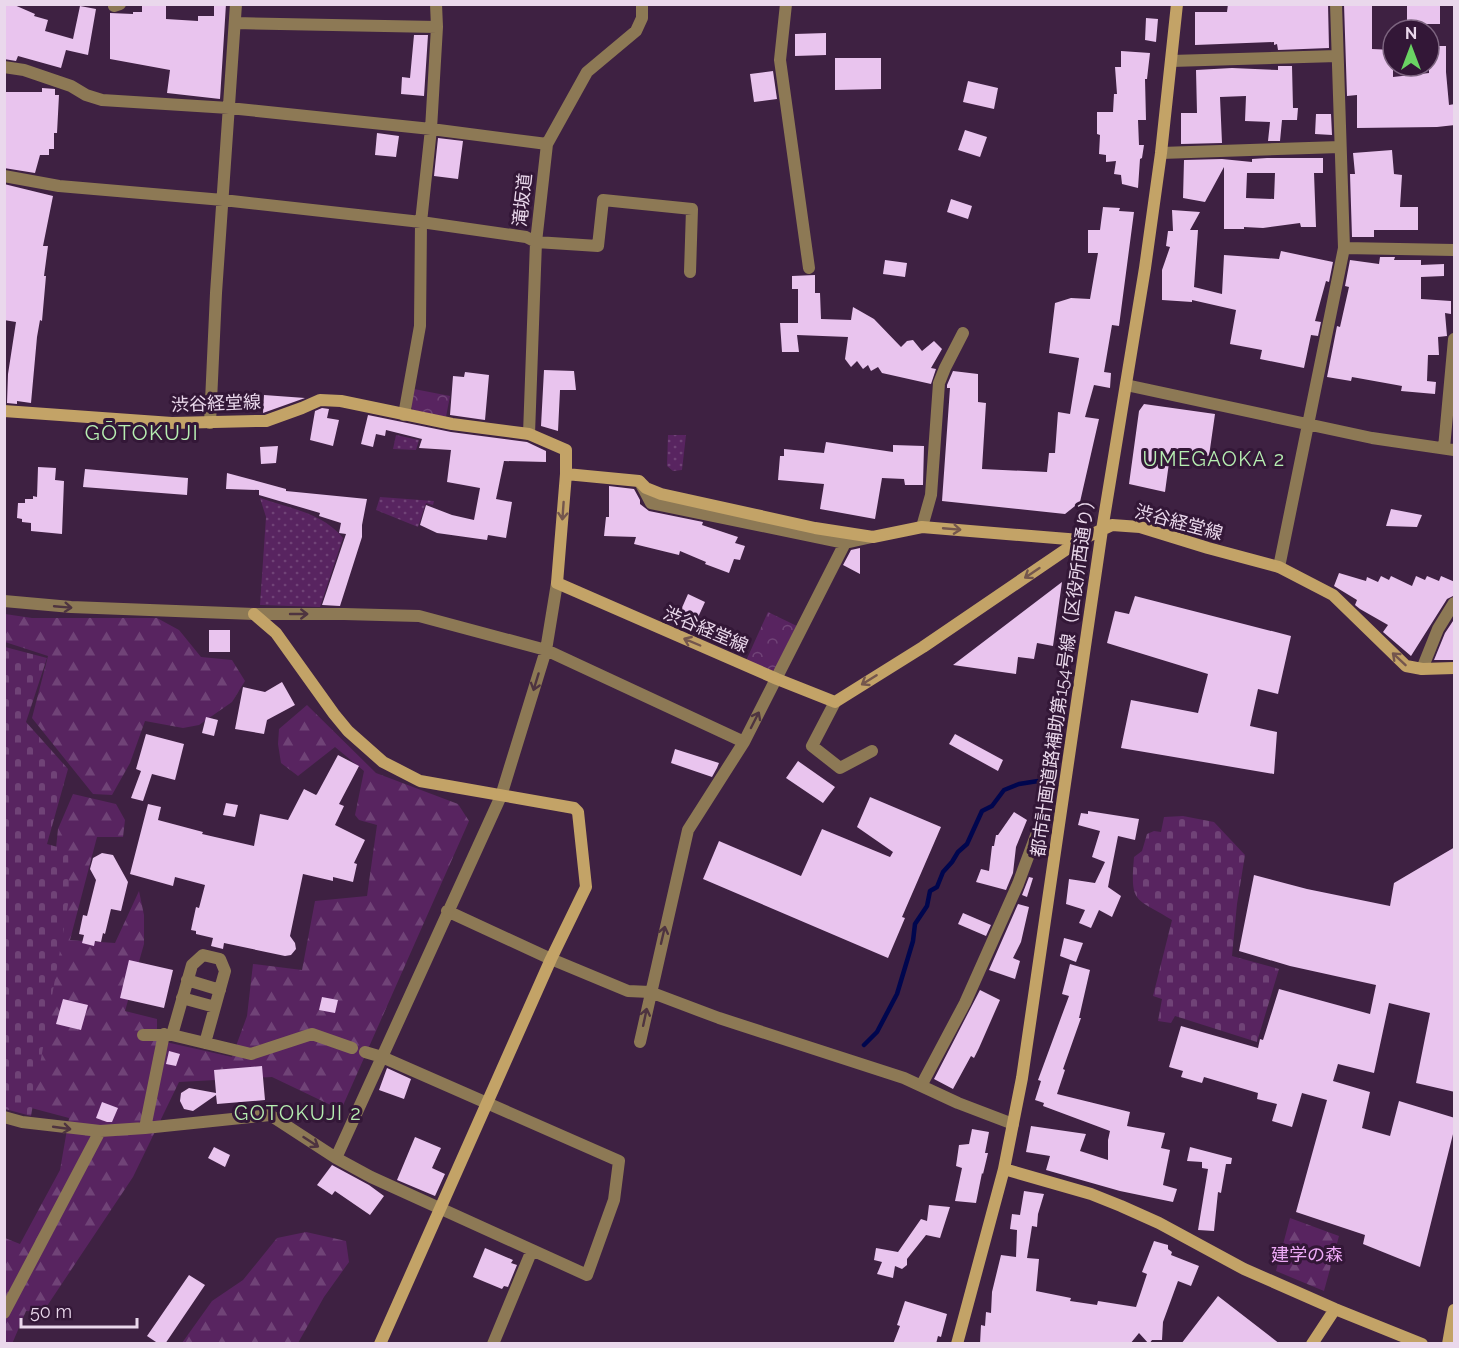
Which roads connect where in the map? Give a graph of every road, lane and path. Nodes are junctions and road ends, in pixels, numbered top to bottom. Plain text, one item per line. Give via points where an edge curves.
1 (236, 4) edge
2 (436, 4) edge
3 (642, 4) edge
4 (786, 4) edge
5 (1177, 4) edge
6 (1336, 4) edge
7 (235, 23) junction
8 (437, 27) junction
9 (1337, 56) junction
10 (1171, 61) junction
11 (4, 67) edge
12 (229, 108) junction
13 (431, 129) junction
14 (547, 144) junction
15 (1340, 147) junction
16 (1161, 153) junction
17 (4, 176) edge
18 (223, 200) junction
19 (421, 222) junction
20 (536, 242) junction
21 (1344, 248) junction
22 (1455, 250) edge
23 (809, 268) dead end
24 (690, 272) dead end
25 (963, 333) dead end
26 (1455, 339) edge
27 (1126, 385) junction
28 (4, 411) edge
29 (404, 415) junction
30 (210, 423) junction
31 (1309, 425) junction
32 (529, 434) junction
33 (1449, 449) edge
34 (566, 474) junction
35 (639, 481) junction
36 (922, 527) junction
37 (1102, 530) junction
38 (873, 537) junction
39 (1080, 540) junction
40 (844, 543) junction
41 (1279, 567) junction
42 (557, 584) junction
43 (4, 601) edge
44 (1455, 603) edge
45 (254, 614) junction
46 (546, 650) junction
47 (1455, 668) edge
48 (1422, 669) junction
49 (777, 679) junction
50 (835, 702) junction
51 (744, 742) junction
52 (872, 751) dead end
53 (501, 796) junction
54 (1043, 823) dead end
55 (447, 911) junction
56 (551, 959) junction
57 (187, 980) junction
58 (220, 990) junction
59 (651, 992) junction
60 (182, 998) junction
61 (215, 1007) junction
62 (168, 1034) junction
63 (143, 1035) dead end
64 (640, 1042) dead end
65 (206, 1043) junction
66 (352, 1048) dead end
67 (365, 1052) dead end
68 (382, 1057) junction
69 (921, 1086) junction
70 (487, 1102) junction
71 (4, 1117) edge
72 (1013, 1124) junction
73 (145, 1128) junction
74 (100, 1131) junction
75 (336, 1158) junction
76 (1004, 1169) junction
77 (440, 1209) junction
78 (532, 1250) junction
79 (1335, 1309) junction
80 (1455, 1310) edge
81 (4, 1314) edge
82 (380, 1344) edge
83 (493, 1344) edge
84 (957, 1344) edge
85 (1312, 1344) edge
86 (1422, 1344) edge
87 (1448, 1344) edge

1 - 7 street
2 - 8 street
3 - 14 street, 滝坂道 via 642,18 636,31 587,72
4 - 23 street via 780,60
5 - 10 street, 都市計画道路補助第154号線（区役所西通り）
6 - 9 street
7 - 8 street
7 - 12 street
8 - 13 street
9 - 10 street
9 - 15 street
10 - 16 street, 都市計画道路補助第154号線（区役所西通り）
11 - 12 street via 24,70 102,100
12 - 13 street
12 - 18 street
13 - 14 street
13 - 19 street
14 - 20 street, 滝坂道
15 - 16 street
15 - 21 street
16 - 27 street, 都市計画道路補助第154号線（区役所西通り）
17 - 18 street via 59,186
18 - 19 street
18 - 30 street
19 - 20 street via 526,237
19 - 29 street via 420,326
20 - 24 street via 598,246 603,200 692,209
20 - 32 street, 滝坂道
21 - 22 street
21 - 31 street
25 - 36 street via 939,383 931,495
26 - 33 street
27 - 31 street
27 - 37 street, 都市計画道路補助第154号線（区役所西通り）
28 - 30 street, 渋谷経堂線
29 - 30 street, 渋谷経堂線 via 320,400 266,421
29 - 32 street, 渋谷経堂線
31 - 33 street
31 - 41 street
32 - 34 street, 渋谷経堂線 via 566,450
34 - 35 street
34 -> 42 street, 渋谷経堂線
35 - 38 street via 661,494 798,525
35 - 40 street via 651,503
36 - 38 street
36 -> 39 street
37 - 39 street, 渋谷経堂線
37 - 41 street, 渋谷経堂線 via 1112,525 1140,527
37 - 72 street, 都市計画道路補助第154号線（区役所西通り）
38 - 40 street
39 -> 50 street, 渋谷経堂線
40 - 49 street
48 -> 41 street, 渋谷経堂線 via 1406,666 1333,595
42 - 46 street
49 -> 42 street, 渋谷経堂線
43 -> 45 street
44 - 48 street via 1438,629
45 -> 46 street via 419,616
45 - 53 street via 276,633 348,731 383,762 420,781
46 - 51 street
46 -> 53 street
47 - 48 street, 渋谷経堂線
49 - 50 street, 渋谷経堂線
51 -> 49 street
50 - 52 street via 812,746 840,768
59 -> 51 street via 688,830
53 - 55 street
53 - 56 street via 574,808 578,812 586,887
54 - 69 street via 965,1003
55 - 56 street
55 - 68 street
56 - 59 street via 628,991
56 - 70 street
57 - 58 street
57 - 58 street via 192,965 203,955 211,957 220,960 225,971
57 - 60 street
58 - 61 street
64 -> 59 street
59 - 69 street
60 - 61 street
60 - 62 street
61 - 65 street
62 - 63 street
62 - 65 street
62 - 73 street
65 - 66 street via 251,1054 312,1034
67 - 68 street
68 - 70 street
68 - 75 street
69 - 72 street
70 - 77 street
70 - 78 street via 620,1161 614,1200 587,1275
71 -> 74 street
72 - 76 street, 都市計画道路補助第154号線（区役所西通り）
73 - 74 street
73 -> 75 street via 270,1115
74 - 81 street
75 - 77 street
76 - 79 street via 1121,1206 1244,1269
76 - 84 street, 都市計画道路補助第154号線（区役所西通り）
77 - 78 street
77 - 82 street
78 - 83 street
79 - 85 street
79 - 86 street
80 - 87 street

